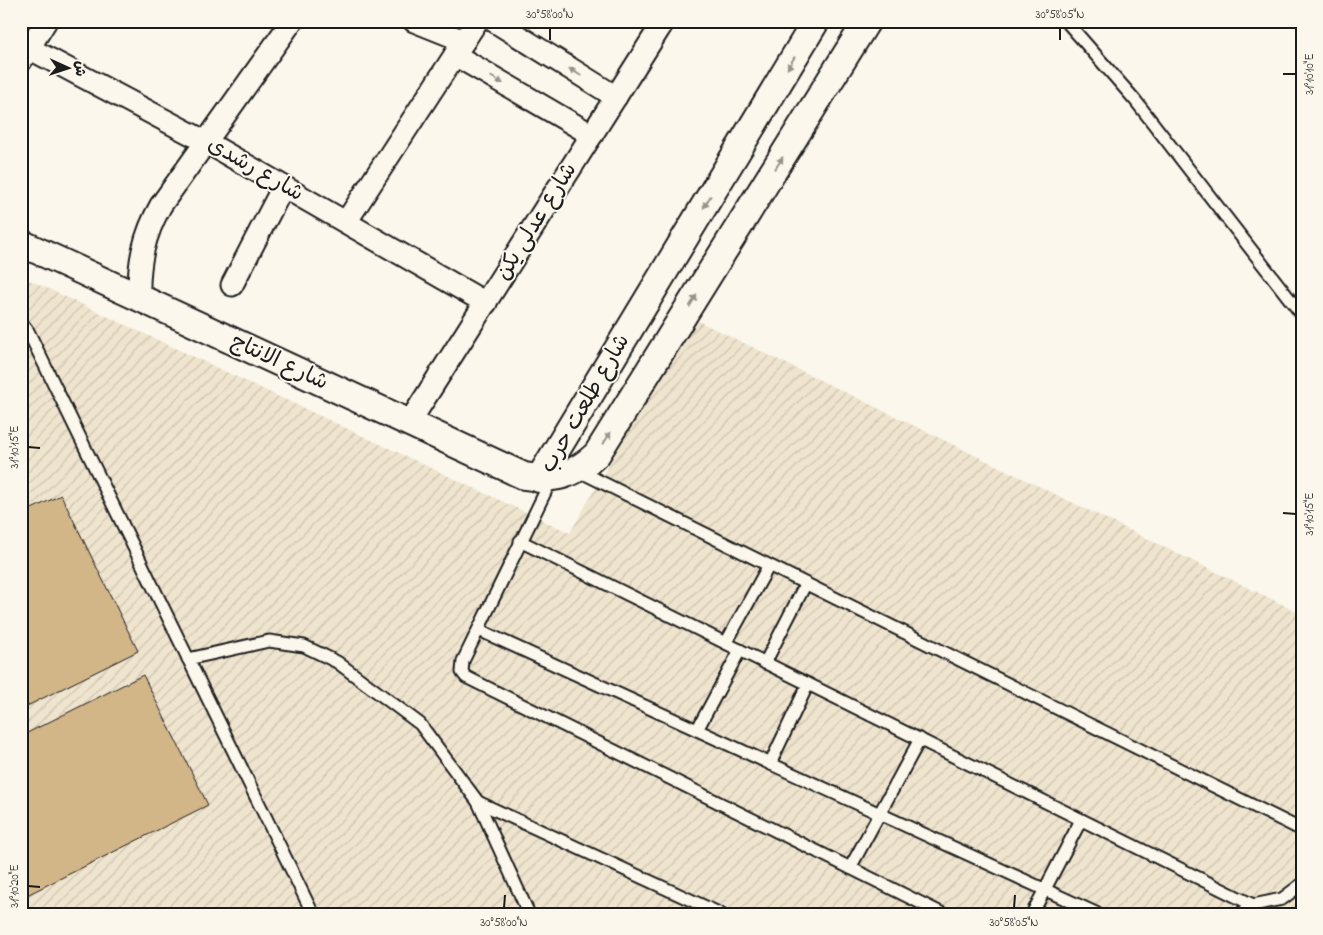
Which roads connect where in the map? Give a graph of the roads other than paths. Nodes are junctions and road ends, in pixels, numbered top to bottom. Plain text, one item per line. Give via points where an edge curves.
1 (46, 21) edge
2 (292, 21) edge
3 (414, 21) edge
4 (478, 21) edge
5 (494, 21) edge
6 (664, 21) edge
7 (816, 21) edge
8 (868, 21) edge
9 (1066, 21) edge
10 (460, 48) junction
11 (24, 52) edge
12 (616, 97) junction
13 (592, 135) junction
14 (206, 142) junction
15 (283, 186) junction
16 (346, 222) junction
17 (21, 243) edge
18 (232, 285) dead end
19 (138, 297) junction
20 (486, 303) junction
21 (1302, 315) edge
22 (21, 322) edge
23 (410, 423) junction
24 (576, 470) junction
25 (545, 478) junction
26 (520, 541) junction
27 (768, 567) junction
28 (805, 585) junction
29 (479, 630) junction
30 (726, 643) junction
31 (740, 650) junction
32 (188, 658) junction
33 (765, 662) junction
34 (808, 684) junction
35 (697, 730) junction
36 (920, 739) junction
37 (770, 764) junction
38 (478, 802) junction
39 (879, 814) junction
40 (1081, 820) junction
41 (1302, 830) edge
42 (850, 868) junction
43 (1302, 884) edge
44 (1045, 889) junction
45 (1253, 905) junction
46 (313, 914) edge
47 (529, 914) edge
48 (721, 914) edge
49 (943, 914) edge
50 (1032, 914) edge
51 (1098, 914) edge
52 (1240, 914) edge

1 - 11 street
2 - 14 street
3 - 10 street
4 - 10 street
12 -> 5 street
6 - 12 street, شارع عدلى يكن
7 -> 25 street, شارع طلعت حرب
24 -> 8 street, شارع طلعت حرب via 597,454
9 - 21 lane via 1148,115
10 -> 13 street
10 - 16 street
11 - 14 street, شارع رشدى
12 - 13 street, شارع عدلى يكن
13 - 20 street, شارع عدلى يكن
14 - 15 street, شارع رشدى
14 - 19 street via 149,226 138,272
15 - 16 street, شارع رشدى
15 - 18 street
16 - 20 street, شارع رشدى
17 - 19 street, شارع الانتاج
19 - 23 street, شارع الانتاج
20 - 23 street, شارع عدلى يكن
22 - 32 lane
23 - 25 street, شارع الانتاج via 524,476
24 - 25 street, شارع طلعت حرب
24 - 27 lane
25 - 26 lane
26 - 29 lane
26 - 30 lane
27 - 28 lane
27 - 30 lane
28 - 33 lane
28 - 41 lane
29 - 35 lane
29 - 42 lane via 462,666 466,677
30 - 31 lane
31 - 33 lane
31 - 35 lane
32 - 38 lane via 269,641 304,646 338,662 420,724
32 - 46 lane
33 - 34 lane
34 - 36 lane
34 - 37 lane
35 - 37 lane
36 - 39 lane
36 - 40 lane
37 - 39 lane
38 - 47 lane
38 - 48 lane
39 - 42 lane
39 - 44 lane
40 - 44 lane
40 - 45 lane
42 - 49 lane
43 - 45 lane via 1282,899
44 - 50 lane
44 - 51 lane
45 - 52 lane

